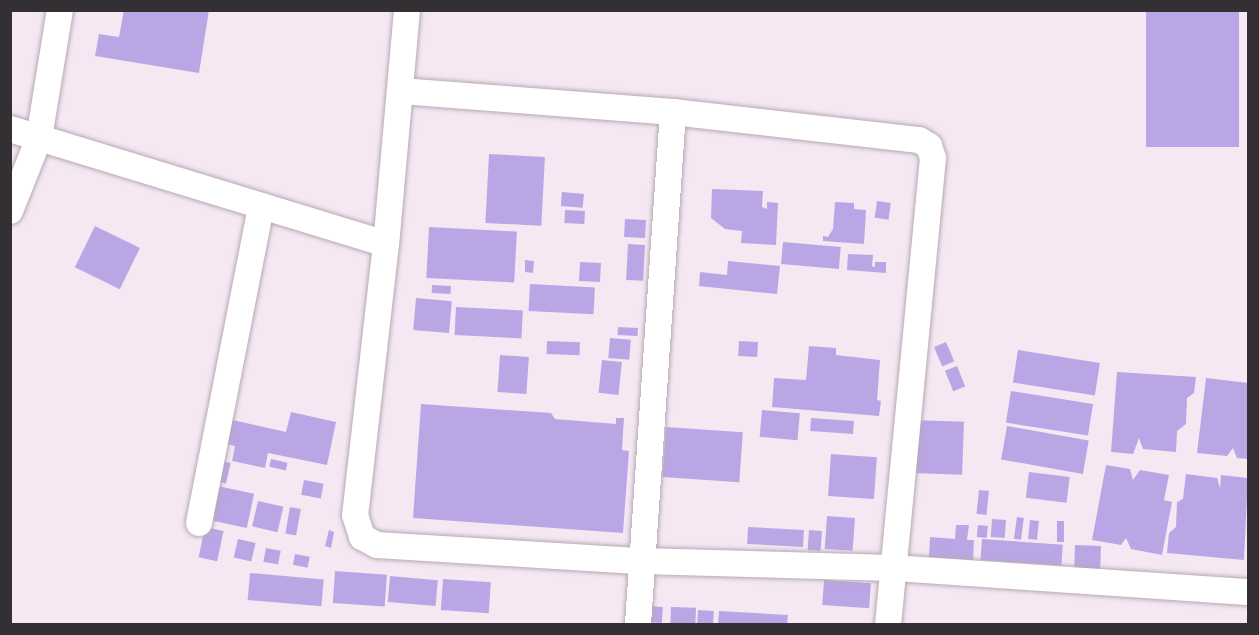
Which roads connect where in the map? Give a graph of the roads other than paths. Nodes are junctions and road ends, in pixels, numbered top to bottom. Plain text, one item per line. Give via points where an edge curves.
1 (60, 10) edge
2 (407, 10) edge
3 (401, 92) junction
4 (673, 112) junction
5 (10, 129) edge
6 (39, 138) junction
7 (261, 206) junction
8 (10, 211) edge
9 (386, 244) junction
10 (199, 523) dead end
11 (642, 561) junction
12 (894, 568) junction
13 (1248, 592) edge
14 (638, 624) edge
15 (888, 624) edge

1 - 6 street
2 - 3 street
3 - 4 street
3 - 9 street
4 - 11 street
4 - 12 street via 919,140 929,146 933,158
5 - 6 street
6 - 7 street
6 - 8 street
7 - 9 street
7 - 10 street
9 - 11 street via 355,516 362,537 377,545
11 - 12 street
11 - 14 street
12 - 13 street
12 - 15 street

